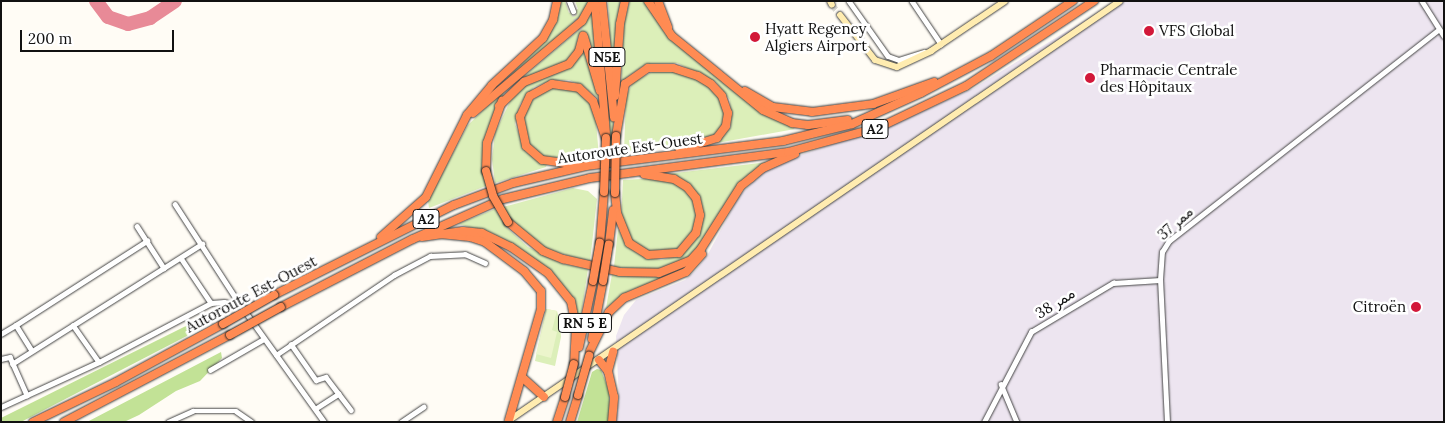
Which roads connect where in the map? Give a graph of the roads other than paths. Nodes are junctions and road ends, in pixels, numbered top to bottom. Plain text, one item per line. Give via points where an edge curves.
1 (557, 1) edge
2 (569, 1) edge
3 (594, 1) edge
4 (602, 1) edge
5 (625, 1) edge
6 (648, 1) edge
7 (658, 1) edge
8 (849, 1) edge
9 (912, 1) edge
10 (1006, 1) edge
11 (1073, 1) edge
12 (1094, 1) edge
13 (1120, 1) edge
14 (1422, 1) edge
15 (573, 11) tunnel mouth
16 (840, 15) tunnel mouth
17 (1439, 29) junction
18 (1444, 36) edge
19 (680, 42) junction
20 (942, 44) junction
21 (931, 51) junction
22 (707, 66) junction
23 (958, 74) junction
24 (514, 78) junction
25 (499, 106) junction
26 (605, 107) junction
27 (884, 109) junction
28 (614, 113) junction
29 (462, 123) junction
30 (616, 136) junction
31 (606, 138) junction
32 (826, 144) junction
33 (644, 157) junction
34 (586, 166) junction
35 (624, 173) junction
36 (615, 193) junction
37 (175, 204) dead end
38 (137, 226) dead end
39 (440, 234) junction
40 (713, 234) junction
41 (413, 239) junction
42 (147, 241) junction
43 (202, 244) junction
44 (366, 248) junction
45 (182, 258) junction
46 (485, 263) dead end
47 (164, 268) junction
48 (1160, 280) junction
49 (211, 303) junction
50 (241, 306) junction
51 (16, 325) junction
52 (73, 325) junction
53 (1, 334) edge
54 (262, 340) junction
55 (292, 344) junction
56 (31, 349) junction
57 (613, 352) junction
58 (590, 353) junction
59 (276, 355) junction
60 (1, 359) edge
61 (599, 360) junction
62 (98, 362) junction
63 (12, 364) junction
64 (574, 364) junction
65 (210, 370) dead end
66 (608, 371) junction
67 (523, 378) junction
68 (1001, 384) junction
69 (339, 394) junction
70 (27, 395) junction
71 (544, 397) junction
72 (1, 407) edge
73 (423, 407) dead end
74 (316, 409) junction
75 (351, 410) dead end
76 (508, 421) edge
77 (33, 422) edge
78 (64, 422) edge
79 (168, 422) edge
80 (252, 422) edge
81 (324, 422) edge
82 (401, 422) edge
83 (557, 422) edge
84 (570, 422) edge
85 (612, 422) edge
86 (984, 422) edge
87 (1017, 422) edge
88 (1167, 422) edge

1 - 29 highway via 553,20 543,38 492,85
2 - 15 street
3 - 24 highway via 582,21
3 - 26 highway, N5E
4 - 28 highway, N5E
5 - 28 highway, N5E via 620,24
6 - 19 highway via 658,20
7 - 19 highway via 665,21
8 - 21 street via 888,56 899,60
9 - 20 street
10 - 20 main road
11 - 23 highway, Autoroute Est-Ouest / A2
12 - 32 highway, Autoroute Est-Ouest / A2 via 937,102 880,127
13 - 57 main road
14 - 17 street
16 - 21 main road via 870,56 880,63 903,66
17 - 18 street
17 - 48 street, ممر 37 via 1169,241 1162,252
19 - 22 highway
20 - 21 main road
22 - 23 highway via 767,104 808,112 873,104
22 - 27 highway via 753,103 792,122 825,125
23 - 27 highway, Autoroute Est-Ouest / A2
24 - 25 highway
24 - 29 highway
25 - 26 highway, N5E via 524,82 570,64 579,51 583,36
25 - 40 highway, bridge via 487,143 486,171 493,196 508,222 530,243 563,259 646,274 674,269 691,260
26 - 31 highway, RN 5 E
27 - 33 highway, Autoroute Est-Ouest / A2 via 844,126 783,141
28 - 30 highway, RN 5 E
29 - 44 highway via 426,197 404,220
30 - 33 highway via 623,87 644,70 659,66 681,70 698,76 717,90 728,113 726,126 717,138
30 - 36 highway, RN 5 E, bridge
31 - 34 highway via 593,101 576,86 547,85 526,100 519,124 529,150 547,161
31 - 64 highway, RN 5 E, bridge via 600,243
32 - 35 highway, Autoroute Est-Ouest / A2 via 732,161
32 - 40 highway via 763,168 742,186
33 - 34 highway, Autoroute Est-Ouest / A2
34 - 44 highway, Autoroute Est-Ouest / A2 via 513,184 454,205
35 - 36 highway via 664,176 687,186 699,206 696,233 679,253 656,256 640,252 624,237
35 - 41 highway, Autoroute Est-Ouest / A2 via 503,199
36 - 58 highway, RN 5 E, bridge
37 - 43 street
38 - 42 street
39 - 41 highway
39 - 64 highway via 463,231 495,238 548,273 571,301 576,327
39 - 67 highway via 485,242 507,256 536,284 542,299
40 - 58 highway via 686,272 624,298 609,312
41 - 78 highway, Autoroute Est-Ouest / A2, bridge
42 - 47 street
42 - 51 street
43 - 45 street
43 - 50 street
44 - 77 highway, Autoroute Est-Ouest / A2, bridge via 116,382
45 - 47 street
45 - 49 street
46 - 55 street via 465,254 430,256 394,275
47 - 52 street
48 - 68 street, ممر 38 via 1113,283 1031,332
48 - 88 street, ممر 37
49 - 50 street
49 - 62 street
50 - 54 street
51 - 53 street
51 - 56 street
52 - 56 street
52 - 62 street
54 - 59 street
54 - 65 street
55 - 59 street
55 - 69 street via 316,380 326,377
56 - 63 street
57 - 61 main road
57 - 66 highway
58 - 84 highway, RN 5 E, bridge
59 - 74 street
60 - 63 street via 8,356
61 - 66 highway
61 - 71 main road
62 - 70 street
63 - 70 street
64 - 83 highway, RN 5 E, bridge
66 - 85 highway via 614,397
67 - 71 highway
67 - 76 highway
68 - 86 street, ممر 38
68 - 87 street
69 - 74 street
69 - 75 street
70 - 72 street
71 - 76 main road
73 - 82 street
74 - 81 street
79 - 80 street via 183,413 236,411

